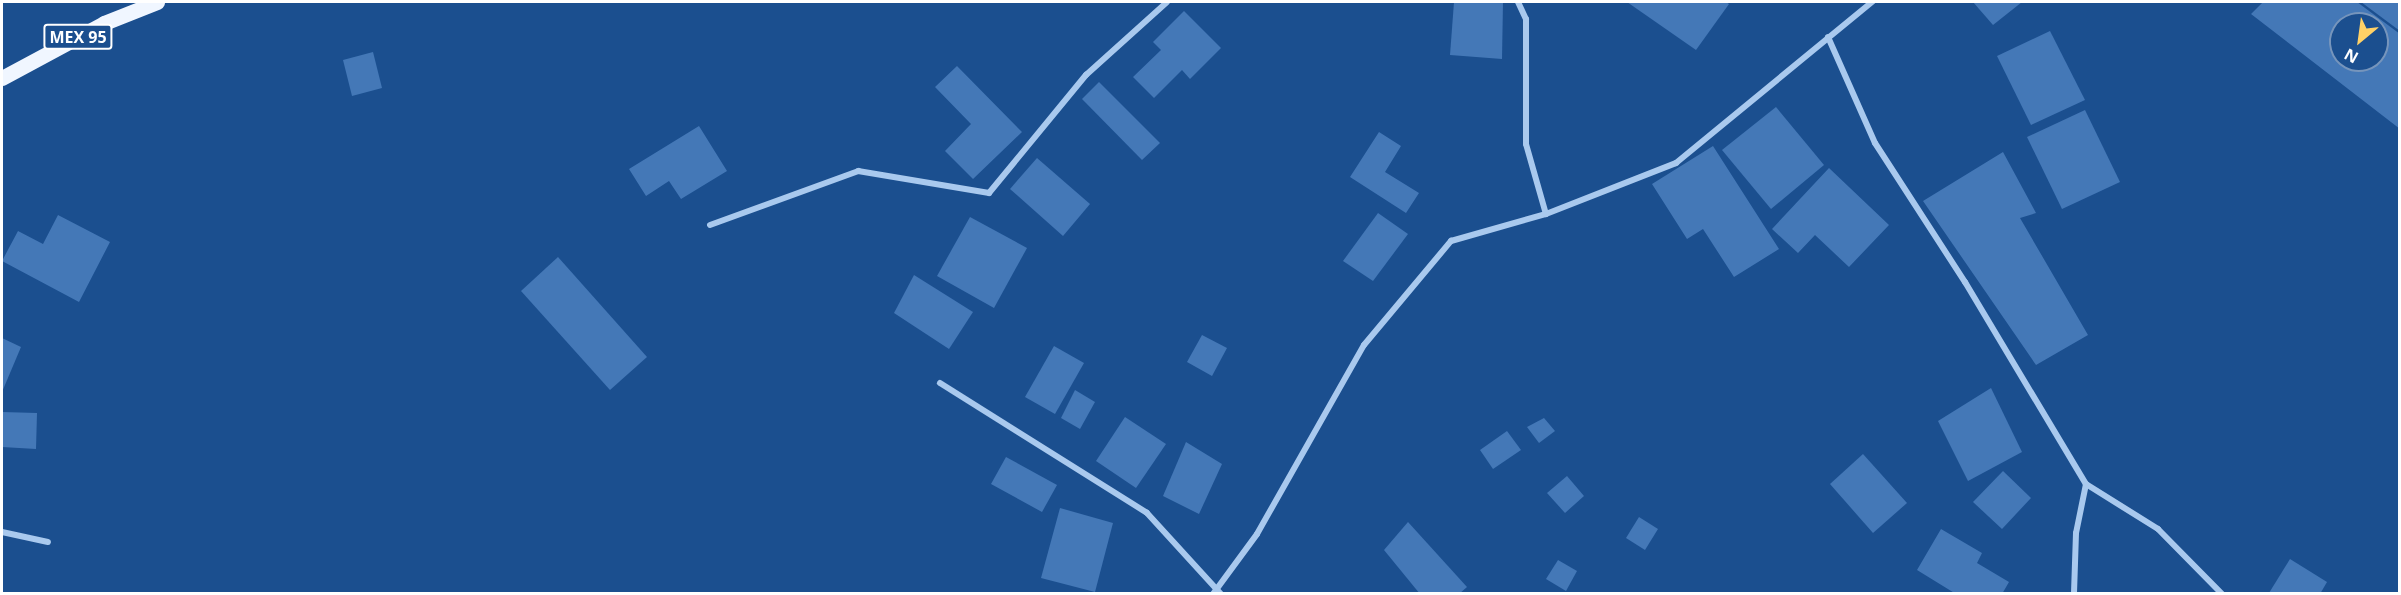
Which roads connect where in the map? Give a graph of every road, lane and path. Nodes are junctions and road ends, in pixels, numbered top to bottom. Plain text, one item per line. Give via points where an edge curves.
1 (157, 2) edge
2 (1167, 2) edge
3 (1518, 2) edge
4 (1872, 2) edge
5 (1828, 38) junction
6 (2, 78) edge
7 (1546, 214) junction
8 (710, 225) dead end
9 (940, 383) dead end
10 (2086, 484) junction
11 (2, 532) edge
12 (48, 542) dead end
13 (1217, 592) edge
14 (2074, 594) edge
15 (2222, 594) edge

1 - 6 main road, MEX 95 via 104,23
2 - 8 street via 1086,75 989,193 858,171
3 - 7 street via 1526,19 1526,144
4 - 5 street
5 - 7 street via 1676,163
5 - 10 street via 1875,142 1965,282
7 - 13 street via 1451,241 1364,345 1257,534
9 - 13 street via 1147,513
10 - 14 street via 2076,533
10 - 15 street via 2158,529
11 - 12 street

